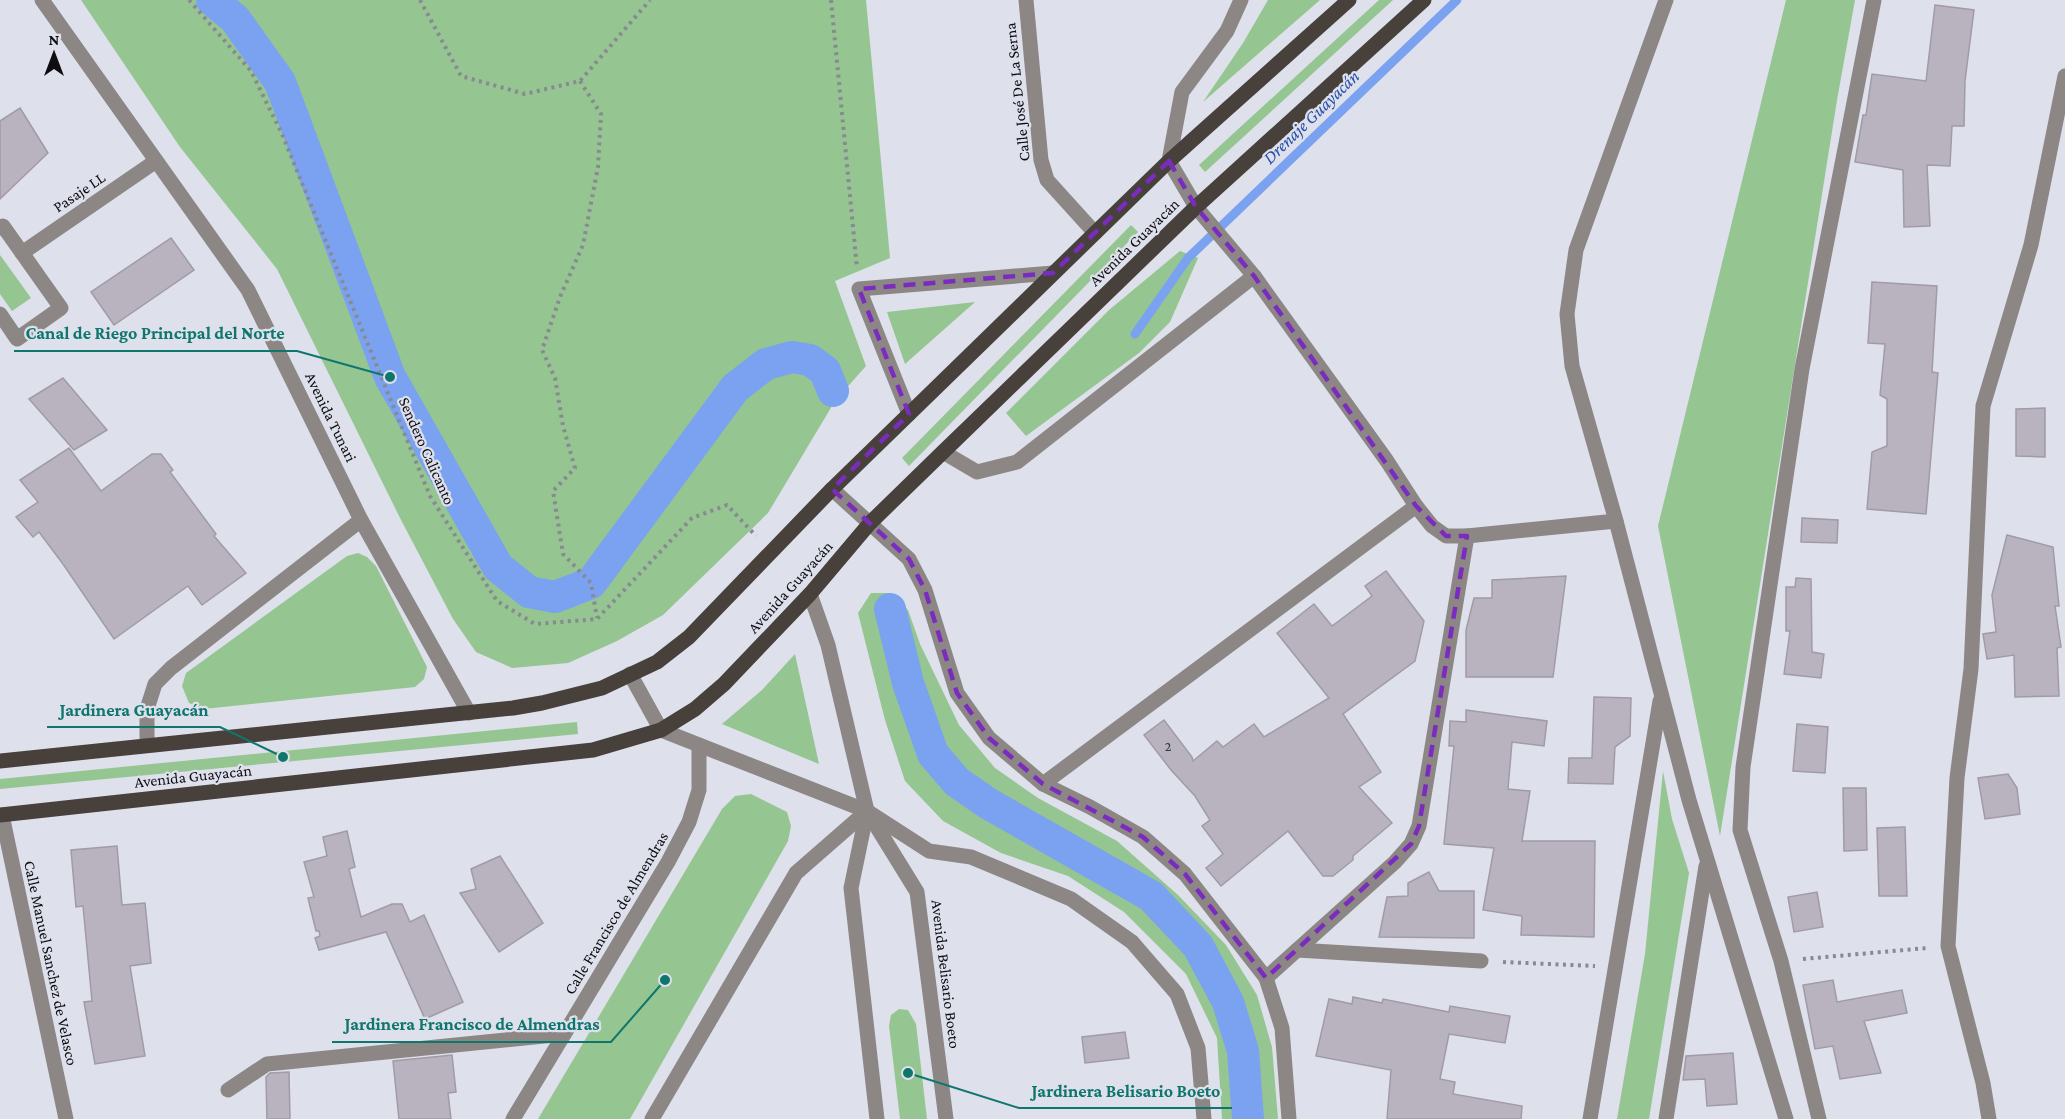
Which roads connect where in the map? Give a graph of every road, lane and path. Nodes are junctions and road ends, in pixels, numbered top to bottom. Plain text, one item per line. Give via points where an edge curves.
1 (42, 0) edge
2 (189, 0) edge
3 (420, 0) edge
4 (650, 0) edge
5 (831, 0) edge
6 (1026, 0) edge
7 (1241, 0) edge
8 (1349, 0) edge
9 (1424, 0) edge
10 (1666, 0) edge
11 (1874, 0) edge
12 (2065, 76) edge
13 (580, 81) junction
14 (156, 161) junction
15 (1169, 161) junction
16 (1196, 207) junction
17 (0, 228) edge
18 (1095, 233) junction
19 (22, 253) junction
20 (1053, 273) junction
21 (1254, 276) junction
22 (859, 289) junction
23 (0, 314) edge
24 (909, 414) junction
25 (943, 452) junction
26 (832, 489) junction
27 (1416, 506) junction
28 (361, 520) junction
29 (1616, 521) junction
30 (870, 523) junction
31 (1467, 536) junction
32 (771, 552) junction
33 (810, 594) junction
34 (597, 619) junction
35 (630, 674) junction
36 (1661, 695) junction
37 (469, 713) junction
38 (661, 730) junction
39 (147, 745) junction
40 (699, 745) junction
41 (0, 760) edge
42 (1043, 784) junction
43 (867, 811) junction
44 (1, 815) edge
45 (1707, 860) junction
46 (1948, 946) junction
47 (1297, 950) junction
48 (1481, 961) joint
49 (1781, 961) junction
50 (1616, 967) junction
51 (1266, 978) junction
52 (564, 1034) junction
53 (228, 1090) dead end
54 (66, 1119) edge
55 (513, 1119) edge
56 (652, 1119) edge
57 (877, 1119) edge
58 (946, 1119) edge
59 (1204, 1119) edge
60 (1289, 1119) edge
61 (1590, 1119) edge
62 (1666, 1119) edge
63 (1786, 1119) edge
64 (1819, 1119) edge
65 (1989, 1119) edge

1 - 14 street, Avenida Tunari
2 - 34 path, Sendero Calicanto via 251,71 282,134 430,496 497,601 535,624
3 - 13 path via 461,76 525,94
4 - 13 path
5 - 22 path
6 - 18 street, Calle José De La Serna via 1041,160 1047,180
7 - 15 street via 1227,31 1182,92
8 - 15 main road, Avenida Guayacán
9 - 16 main road, Avenida Guayacán
10 - 29 street via 1576,250 1567,314 1572,366
11 - 49 street via 1802,369 1743,767 1740,830
12 - 46 street via 2031,245 1983,406 1971,669 1957,778
13 - 34 path via 601,114 598,167 583,245 542,350 555,378 575,468 553,491 563,554 591,583
14 - 19 street, Pasaje LL
14 - 28 street, Avenida Tunari via 248,290
15 - 16 street
15 - 18 main road, Avenida Guayacán
16 - 21 street
16 - 25 main road, Avenida Guayacán
17 - 19 street via 3,226
18 - 20 main road, Avenida Guayacán
19 - 23 street via 61,308 17,339
20 - 22 street
20 - 24 main road, Avenida Guayacán
21 - 25 street via 1017,462 977,472
21 - 27 street
22 - 24 street
24 - 26 main road, Avenida Guayacán
25 - 30 main road, Avenida Guayacán
26 - 30 street
26 - 32 main road, Avenida Guayacán
27 - 31 street via 1446,536
27 - 42 street
28 - 37 street, Avenida Tunari
28 - 39 street via 155,684 147,709
29 - 31 street
29 - 36 street
30 - 33 main road, Avenida Guayacán
30 - 42 street via 909,559 925,590 957,693 989,738
31 - 47 street via 1419,826 1411,844 1395,862
32 - 34 path via 727,505 692,518
32 - 35 main road, Avenida Guayacán via 689,637 657,662
33 - 38 main road, Avenida Guayacán via 724,684 695,709
33 - 43 street, Avenida Belisario Boeto via 828,645
35 - 37 main road, Avenida Guayacán via 602,688 542,703
35 - 38 street
36 - 45 street
36 - 50 street
37 - 39 main road, Avenida Guayacán
38 - 40 street
38 - 44 main road, Avenida Guayacán via 593,750
39 - 41 main road, Avenida Guayacán
40 - 43 street
40 - 52 street, Calle Francisco de Almendras via 699,790 689,822
42 - 51 street via 1143,837 1185,874
43 - 56 street via 796,873
43 - 57 street, Avenida Belisario Boeto via 851,888
43 - 58 street, Avenida Belisario Boeto via 917,892
43 - 59 street via 929,851 971,857 1071,899 1132,942 1177,994 1198,1048
44 - 54 street, Calle Manuel Sanchez de Velasco
45 - 62 street
45 - 63 street
46 - 49 path
46 - 65 street
47 - 48 street
47 - 51 street
48 - 50 path
49 - 64 street
50 - 61 street
51 - 60 street via 1282,1028
52 - 53 street via 267,1064
52 - 55 street, Calle Francisco de Almendras

